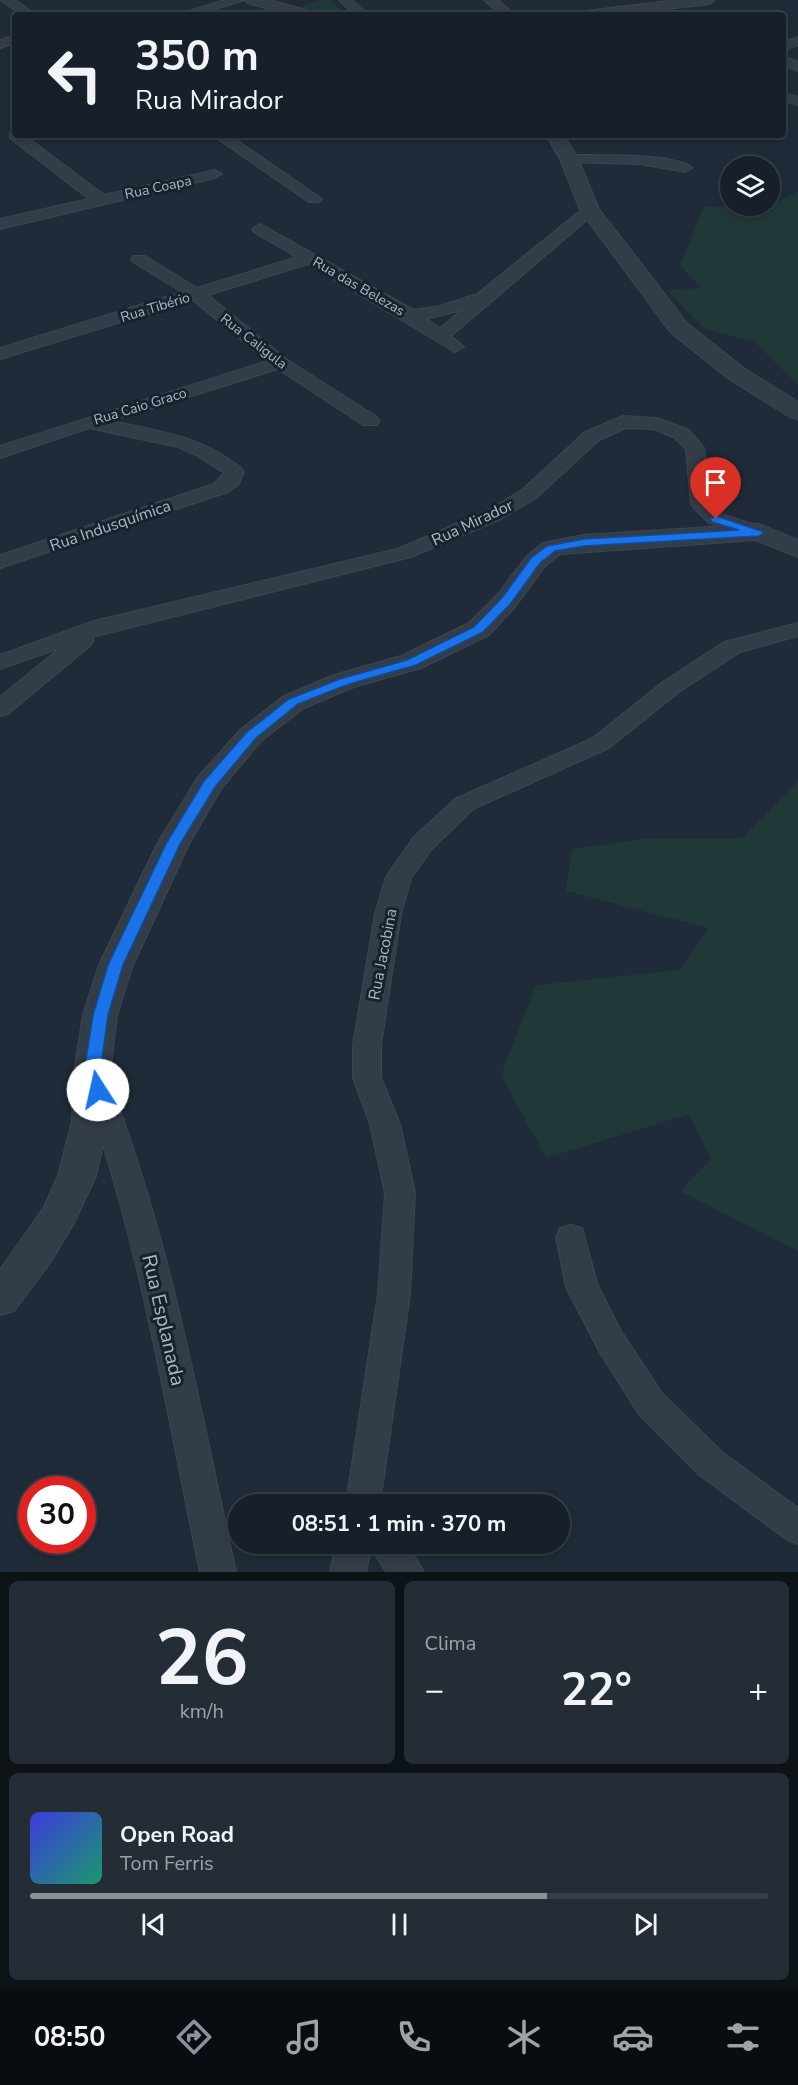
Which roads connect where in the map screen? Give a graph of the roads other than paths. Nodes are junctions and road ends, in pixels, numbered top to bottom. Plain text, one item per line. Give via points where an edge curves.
1 (7, 0) edge
2 (239, 0) edge
3 (254, 0) edge
4 (345, 0) edge
5 (490, 0) edge
6 (709, 0) edge
7 (636, 4) edge
8 (25, 12) edge
9 (193, 12) edge
10 (296, 12) edge
11 (359, 12) edge
12 (505, 12) edge
13 (599, 12) edge
14 (0, 123) edge
15 (12, 133) edge
16 (19, 138) edge
17 (223, 138) edge
18 (557, 138) edge
19 (569, 159) junction
20 (686, 168) dead end
21 (215, 174) dead end
22 (314, 199) dead end
23 (100, 200) junction
24 (590, 210) junction
25 (0, 224) edge
26 (260, 229) dead end
27 (310, 258) junction
28 (139, 259) dead end
29 (196, 294) junction
30 (484, 297) junction
31 (411, 316) junction
32 (441, 336) junction
33 (455, 347) dead end
34 (0, 354) edge
35 (280, 363) junction
36 (794, 412) edge
37 (370, 421) dead end
38 (88, 422) junction
39 (0, 452) edge
40 (759, 532) junction
41 (798, 549) edge
42 (0, 562) edge
43 (102, 626) junction
44 (798, 629) edge
45 (0, 662) edge
46 (0, 709) edge
47 (92, 1073) junction
48 (571, 1237) dead end
49 (0, 1299) edge
50 (364, 1494) edge
51 (798, 1528) edge
52 (352, 1554) edge
53 (394, 1554) edge
54 (218, 1572) edge
55 (348, 1572) edge
56 (406, 1572) edge

1 - 8 street
2 - 9 street
3 - 10 street
4 - 11 street
5 - 12 street
6 - 7 street
7 - 13 street
14 - 15 street
16 - 23 street
17 - 22 street
18 - 19 street
19 - 20 street via 640,160
19 - 24 street
21 - 23 street, Rua Coapa
23 - 25 street, Rua Coapa
24 - 30 street
24 - 36 street via 679,328
26 - 27 street, Rua das Belezas
27 - 29 street, Rua Tibério
27 - 31 street, Rua das Belezas
28 - 29 street, Rua Caligula
29 - 34 street, Rua Tibério
29 - 35 street, Rua Caligula
30 - 31 street via 443,311
30 - 32 street
31 - 32 street, Rua das Belezas
32 - 33 street, Rua das Belezas
35 - 37 street, Rua Caligula
35 - 38 street, Rua Caio Graco
38 - 39 street, Rua Caio Graco
38 - 42 street, Rua Indusquímica via 208,453 234,472 231,481 221,488
40 - 41 street
40 - 43 street, Rua Mirador via 716,519 701,504 695,448 682,434 657,424 623,422 592,436 529,494 453,534 404,553 326,574
40 - 47 street via 552,548 536,561 479,629 411,662 344,681 294,702 251,735 209,784 141,909 116,965 100,1015
43 - 45 street, Rua Mirador
43 - 46 street
44 - 50 street, Rua Jacobina via 732,647 671,687 602,743 464,804 422,844 399,877 388,914 367,1045 368,1078 385,1124 400,1193 394,1294
47 - 49 street via 90,1121 76,1176 60,1214
47 - 54 street, Rua Esplanada via 118,1142 150,1255
48 - 51 street via 582,1287 610,1341 650,1403 710,1463
52 - 55 street
53 - 56 street

